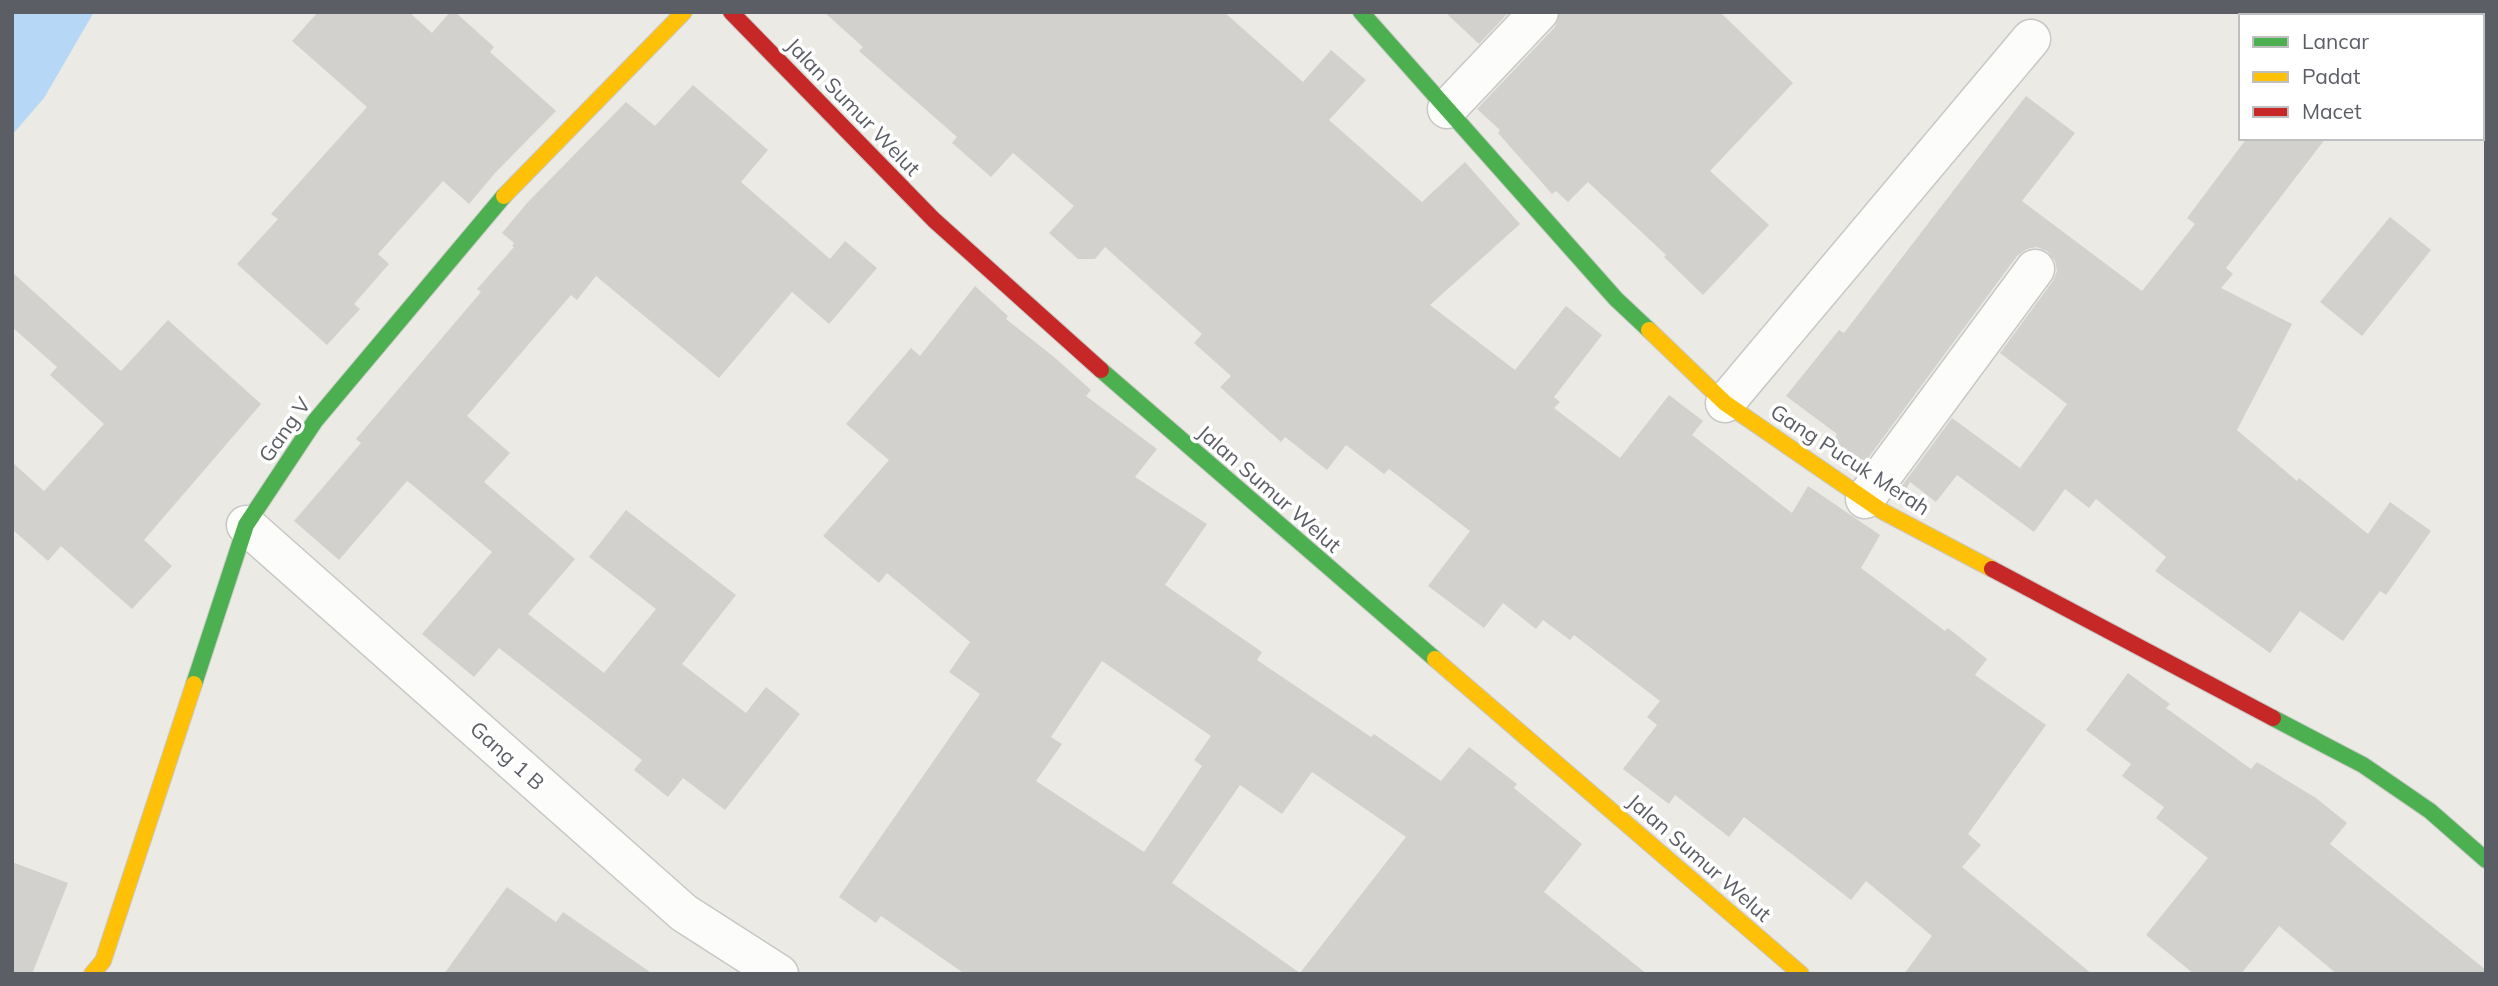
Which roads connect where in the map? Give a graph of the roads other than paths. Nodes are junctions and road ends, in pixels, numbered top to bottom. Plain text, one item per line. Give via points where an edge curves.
1 (684, 12) edge
2 (731, 12) edge
3 (1361, 12) edge
4 (1539, 12) edge
5 (2031, 39) dead end
6 (1447, 109) junction
7 (2035, 269) dead end
8 (1725, 403) junction
9 (1865, 499) junction
10 (246, 525) junction
11 (2486, 860) edge
12 (104, 970) edge
13 (779, 974) edge
14 (1801, 974) edge

1 - 10 street, Gang V via 511,188 315,421
2 - 14 street, Jalan Sumur Welut via 934,220 1156,419
3 - 6 street, Gang Pucuk Merah
4 - 6 street
5 - 8 street
6 - 8 street, Gang Pucuk Merah via 1616,299
7 - 9 street
8 - 9 street, Gang Pucuk Merah
9 - 11 street, Gang Pucuk Merah via 2362,765 2430,811
10 - 12 street, Gang V
10 - 13 street, Gang 1 B via 684,913

